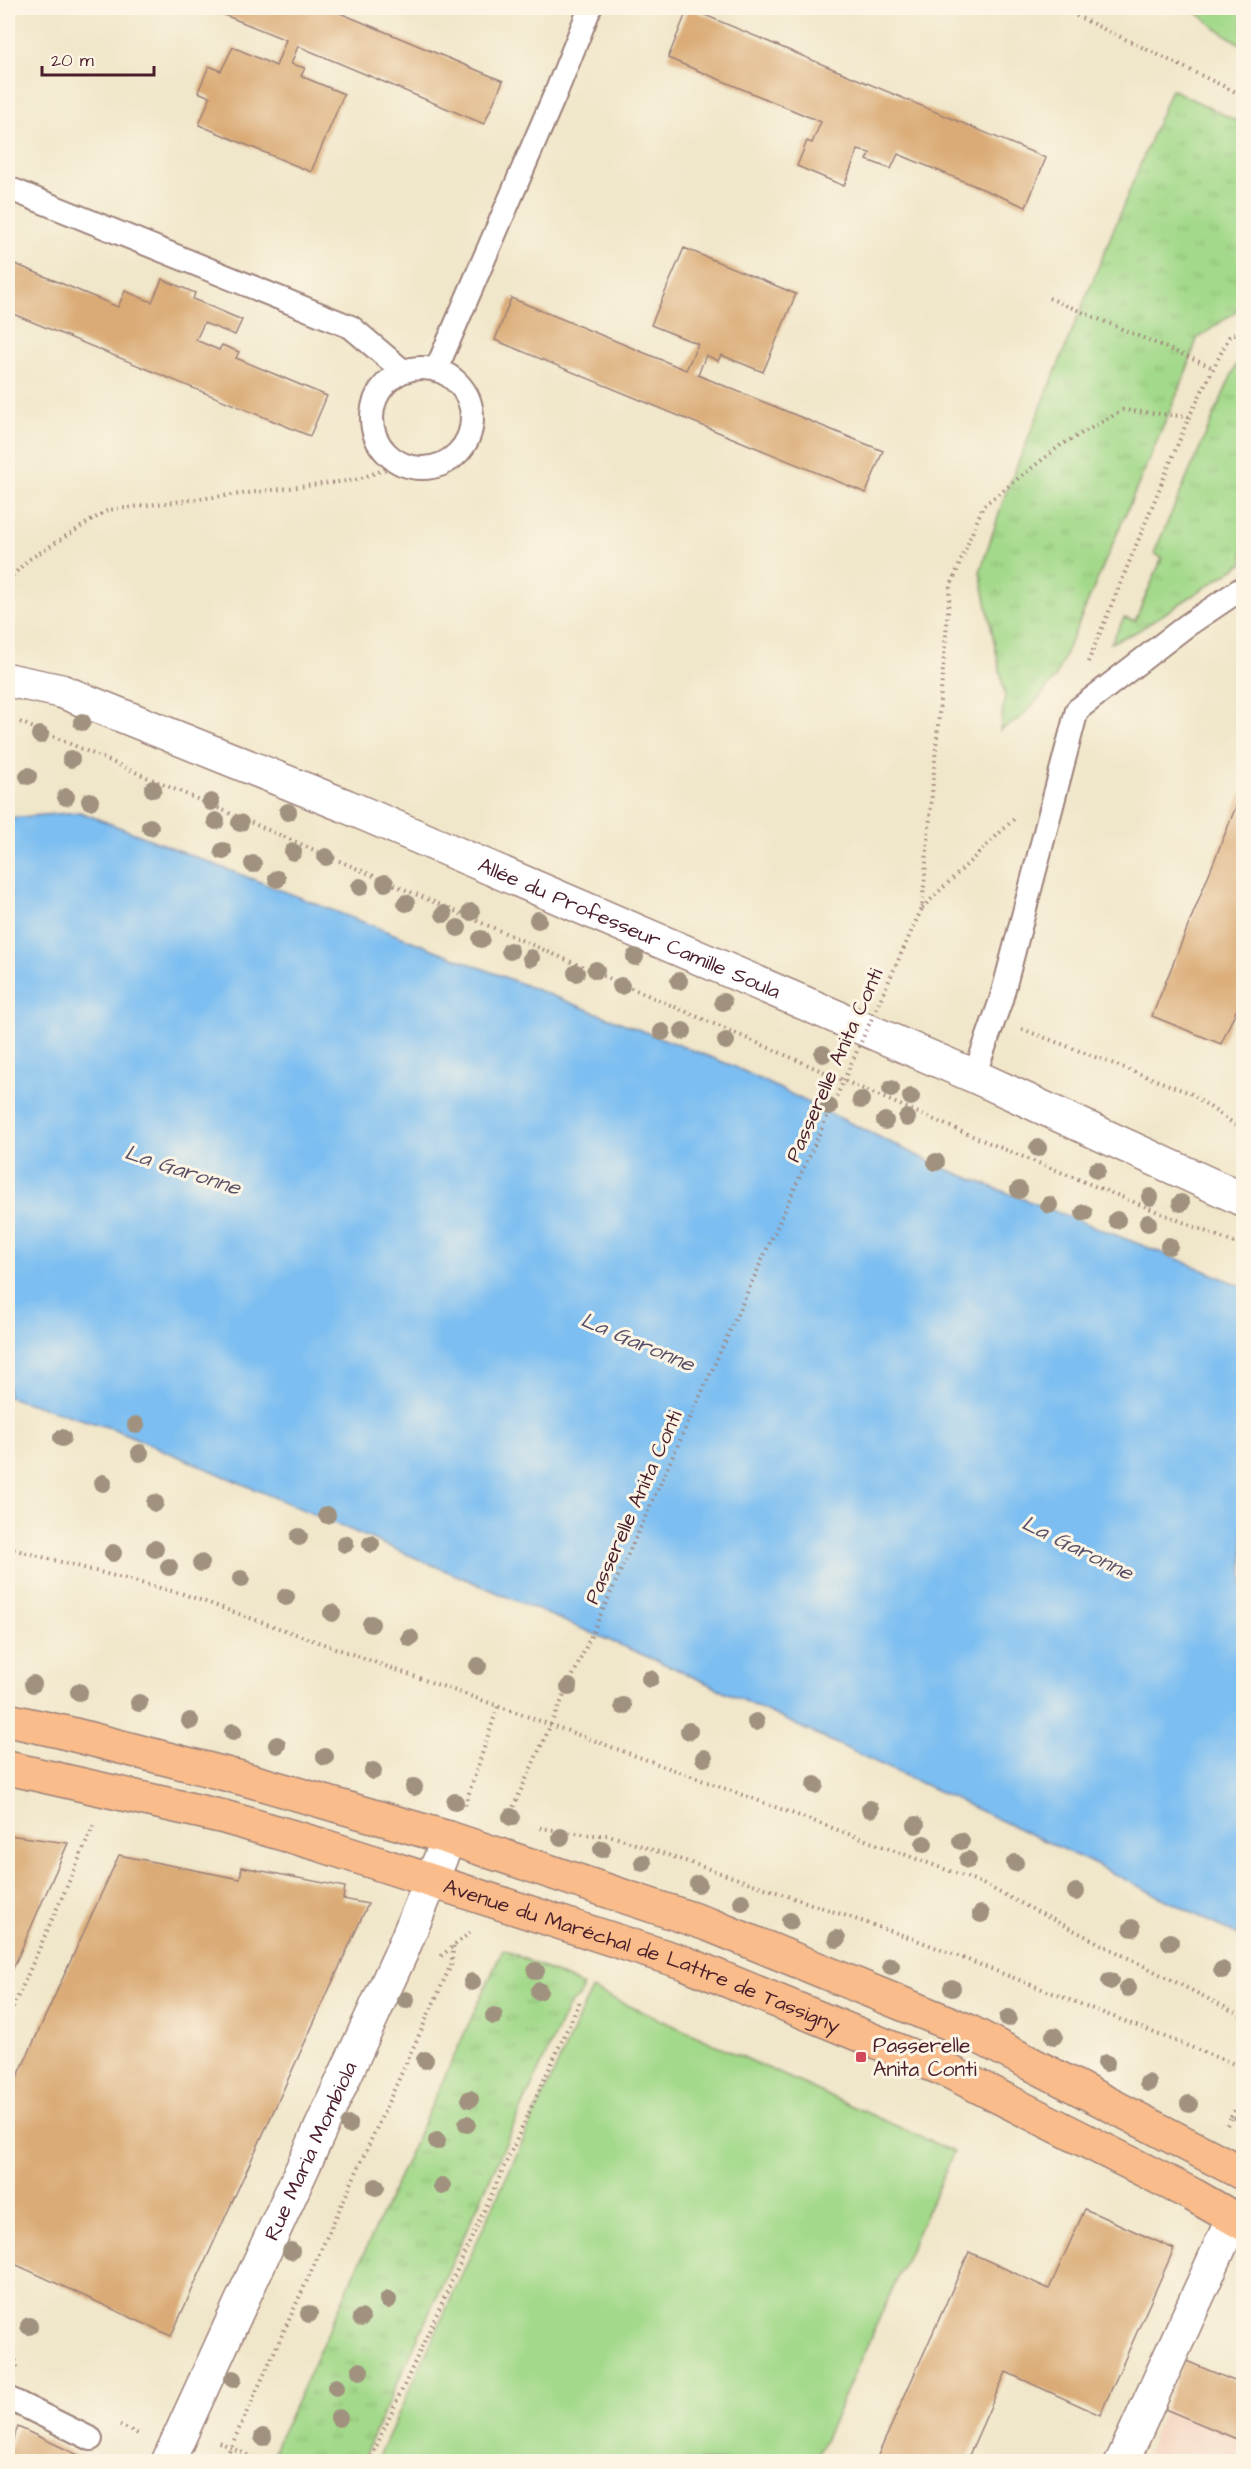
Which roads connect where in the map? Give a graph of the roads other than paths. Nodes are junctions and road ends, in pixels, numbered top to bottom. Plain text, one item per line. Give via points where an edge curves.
1 (590, 8) edge
2 (8, 188) edge
3 (436, 370) junction
4 (403, 372) junction
5 (1244, 587) edge
6 (8, 680) edge
7 (974, 1076) junction
8 (1244, 1200) edge
9 (8, 1720) edge
10 (8, 1768) edge
11 (449, 1838) junction
12 (432, 1879) junction
13 (1244, 2174) edge
14 (1238, 2221) edge
15 (8, 2398) edge
16 (91, 2439) dead end
17 (168, 2462) edge
18 (1122, 2462) edge

1 - 3 lane
2 - 4 lane via 351,327
3 - 4 lane via 418,368
3 - 4 lane via 449,375 469,399 470,436 461,452 442,465 424,469 401,464 387,454 373,429 378,394 388,381
5 - 7 lane via 1077,710 995,1019
6 - 7 street, Allée du Professeur Camille Soula via 61,691 346,806
7 - 8 street, Allée du Professeur Camille Soula
9 - 11 main road via 245,1779
10 - 12 main road, Avenue du Maréchal de Lattre de Tassigny via 224,1818
11 - 12 street, Rue Maria Mombiola
11 - 13 main road via 710,1925 966,2030
12 - 14 main road, Avenue du Maréchal de Lattre de Tassigny via 685,1963 950,2072
12 - 17 street, Rue Maria Mombiola
14 - 18 street
15 - 16 lane

